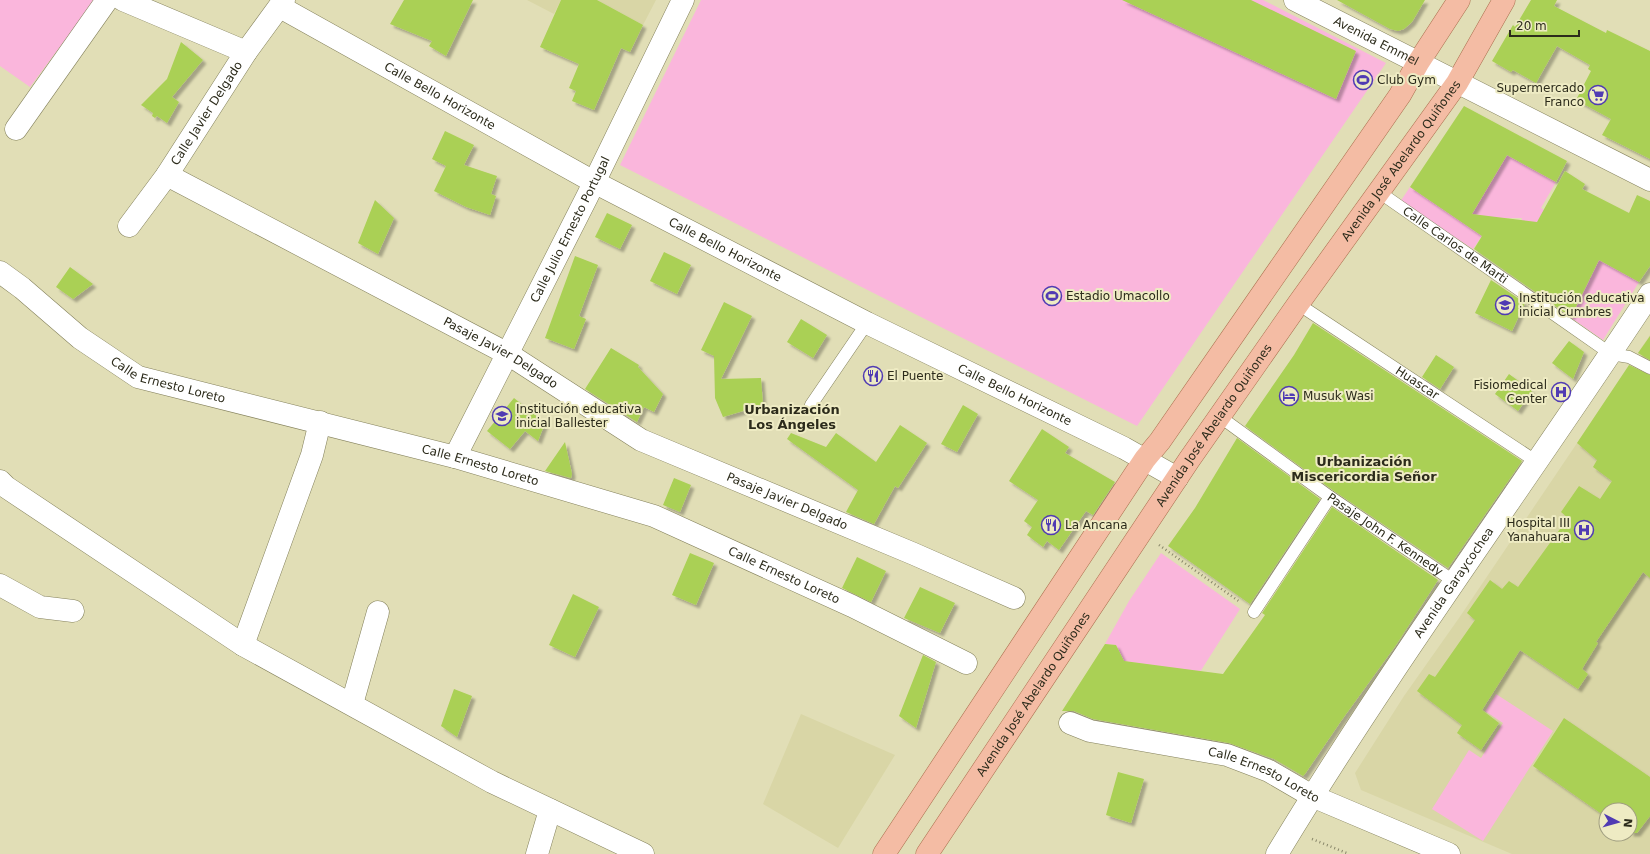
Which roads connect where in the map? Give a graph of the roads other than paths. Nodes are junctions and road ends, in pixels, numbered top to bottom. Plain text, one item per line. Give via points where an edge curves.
1 (107, 0) edge
2 (123, 0) edge
3 (683, 0) edge
4 (1295, 0) edge
5 (1459, 0) edge
6 (1504, 0) edge
7 (282, 3) edge
8 (246, 52) junction
9 (1418, 63) junction
10 (1457, 83) junction
11 (16, 129) dead end
12 (167, 175) junction
13 (1650, 180) edge
14 (594, 182) junction
15 (1378, 192) junction
16 (129, 226) dead end
17 (0, 272) edge
18 (1650, 294) edge
19 (1298, 304) junction
20 (868, 323) junction
21 (508, 354) junction
22 (1611, 354) junction
23 (1650, 368) edge
24 (811, 405) dead end
25 (1219, 416) junction
26 (320, 422) junction
27 (454, 457) junction
28 (1145, 459) junction
29 (1537, 462) junction
30 (1177, 478) junction
31 (0, 481) edge
32 (1330, 497) junction
33 (1455, 582) junction
34 (0, 585) edge
35 (1014, 598) dead end
36 (72, 610) dead end
37 (378, 612) dead end
38 (1254, 612) road end
39 (243, 646) junction
40 (966, 663) dead end
41 (352, 704) junction
42 (1070, 723) dead end
43 (1312, 796) junction
44 (550, 810) junction
45 (537, 854) edge
46 (643, 854) edge
47 (884, 854) edge
48 (927, 854) edge
49 (1277, 854) edge
50 (1449, 854) edge

1 - 11 street
2 - 8 street
3 - 14 street, Calle Julio Ernesto Portugal
4 - 9 street, Avenida Emmel
5 - 9 main road
6 - 10 main road, Avenida José Abelardo Quiñones
7 - 8 street, Calle Javier Delgado
7 - 14 street, Calle Bello Horizonte
8 - 12 street, Calle Javier Delgado
9 - 10 street, Avenida Emmel
9 - 28 main road via 1400,95
10 - 13 street, Avenida Emmel
10 - 15 main road, Avenida José Abelardo Quiñones
12 - 16 street, Calle Javier Delgado
12 - 21 street, Pasaje Javier Delgado
14 - 20 street, Calle Bello Horizonte
14 - 21 street, Calle Julio Ernesto Portugal
15 - 19 main road, Avenida José Abelardo Quiñones
15 - 22 lane, Calle Carlos de Marti
17 - 26 street, Calle Ernesto Loreto via 80,338 138,377
18 - 22 street, Avenida Garaycochea
19 - 25 main road, Avenida José Abelardo Quiñones
19 - 29 lane, Huascar
20 - 24 lane
20 - 28 street, Calle Bello Horizonte
21 - 27 street, Calle Julio Ernesto Portugal
21 - 35 street, Pasaje Javier Delgado via 641,440
22 - 23 lane via 1629,357
22 - 29 street, Avenida Garaycochea
25 - 30 main road, Avenida José Abelardo Quiñones
25 - 32 lane, Pasaje John F. Kennedy
26 - 27 street, Calle Ernesto Loreto
26 - 39 street via 312,455
27 - 40 street, Calle Ernesto Loreto via 654,516 852,606
28 - 30 street, Calle Bello Horizonte
28 - 47 main road
29 - 33 street, Avenida Garaycochea
30 - 48 main road, Avenida José Abelardo Quiñones
31 - 39 street
32 - 33 lane, Pasaje John F. Kennedy
32 - 38 lane
33 - 43 street, Avenida Garaycochea
34 - 36 street via 40,607
37 - 41 street
39 - 41 street
41 - 44 street via 492,782
42 - 43 street, Calle Ernesto Loreto via 1090,731 1227,756 1269,771
43 - 49 street, Avenida Garaycochea
43 - 50 street, Calle Ernesto Loreto
44 - 45 street
44 - 46 street

